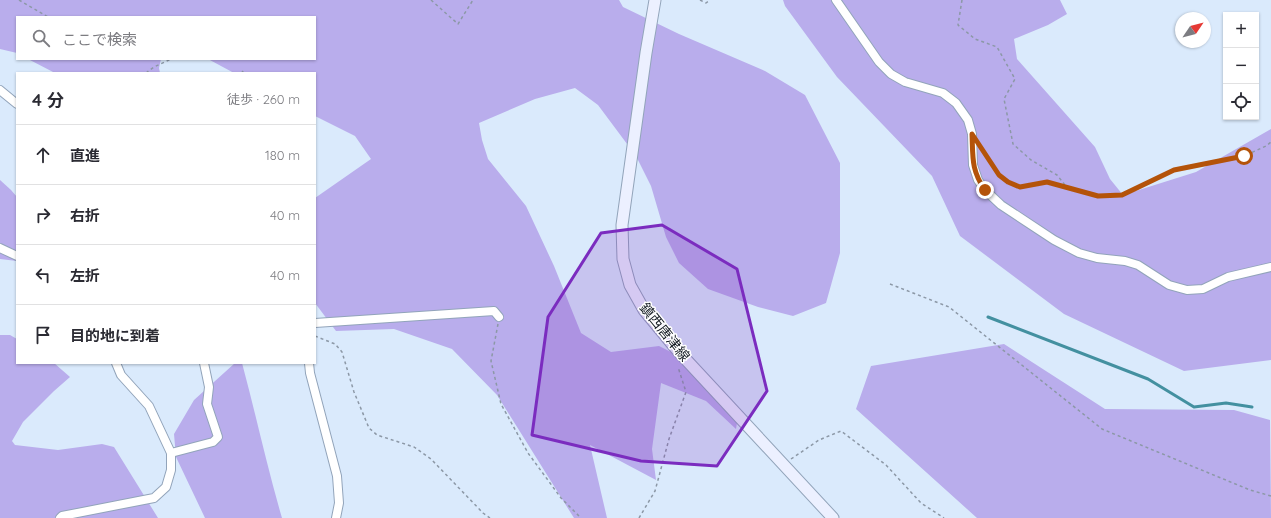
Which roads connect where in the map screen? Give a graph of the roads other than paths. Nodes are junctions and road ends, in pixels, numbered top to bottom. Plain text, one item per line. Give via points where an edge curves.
1 (655, 0) edge
2 (836, 0) edge
3 (0, 90) edge
4 (16, 103) edge
5 (0, 248) edge
6 (16, 256) edge
7 (1271, 267) edge
8 (499, 317) road end
9 (316, 323) edge
10 (116, 364) edge
11 (204, 364) edge
12 (310, 364) edge
13 (171, 453) junction
14 (60, 518) edge
15 (336, 518) edge
16 (833, 518) edge

1 - 16 main road, 鎮西唐津線 via 622,225 623,259 630,285 644,310 678,350
2 - 7 street via 878,62 891,74 905,82 943,93 956,103 968,120 972,134 973,165 985,190 1000,205 1054,240 1079,253 1097,258 1125,260 1138,265 1169,286 1187,290 1204,289 1228,277
3 - 4 street
5 - 6 street
8 - 9 street via 494,311
10 - 13 street via 121,376 149,406
11 - 13 street via 209,387 207,404 218,437 213,442
12 - 15 street via 310,373 337,476 339,503
13 - 14 street via 171,470 166,487 154,498

